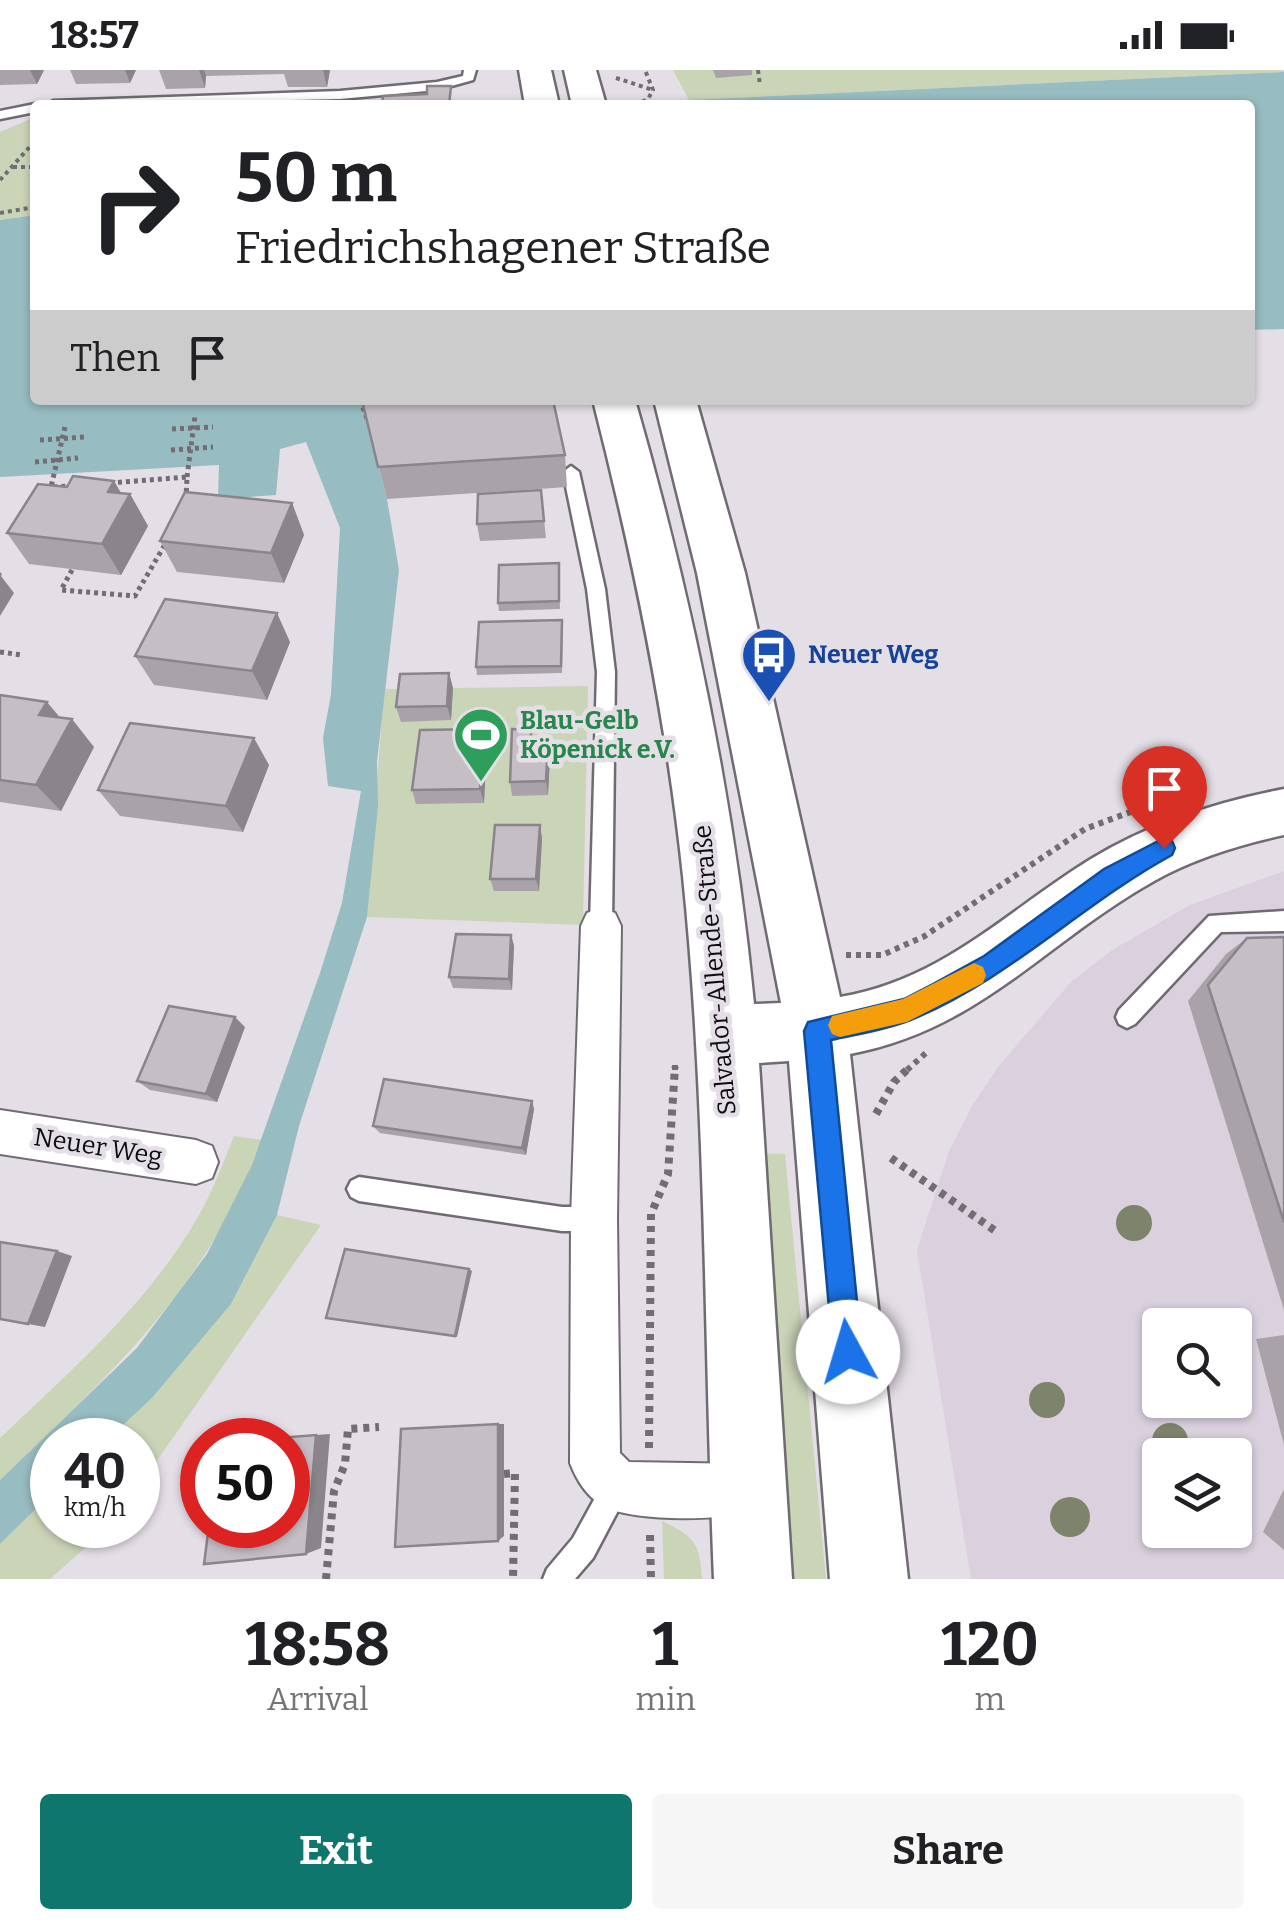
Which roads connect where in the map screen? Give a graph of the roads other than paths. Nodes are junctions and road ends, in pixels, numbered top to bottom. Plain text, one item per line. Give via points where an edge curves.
1 (470, 70) edge
2 (196, 100) edge
3 (30, 109) edge
4 (0, 114) edge
5 (615, 405) edge
6 (676, 405) edge
7 (571, 472) dead end
8 (1284, 812) edge
9 (1284, 920) edge
10 (601, 926) joint
11 (1127, 1016) dead end
12 (817, 1031) junction
13 (702, 1040) junction
14 (0, 1132) edge
15 (196, 1162) dead end
16 (360, 1190) dead end
17 (594, 1219) junction
18 (633, 1488) junction
19 (747, 1490) junction
20 (557, 1579) edge
21 (753, 1579) edge
22 (869, 1579) edge

1 - 2 lane via 469,78 449,86
3 - 4 lane
5 - 13 main road, Salvador-Allende-Straße via 663,598 711,874
6 - 12 main road via 720,573
7 - 10 lane via 606,672
8 - 12 main road via 1236,821 1164,848 1112,876 993,964 907,1010
9 - 11 lane via 1216,922
10 - 17 street
12 - 13 main road
12 - 22 main road
13 - 19 main road, Salvador-Allende-Straße
14 - 15 street, Neuer Weg
16 - 17 lane
17 - 18 street via 595,1463
18 - 19 street
18 - 20 lane
19 - 21 main road, Salvador-Allende-Straße

